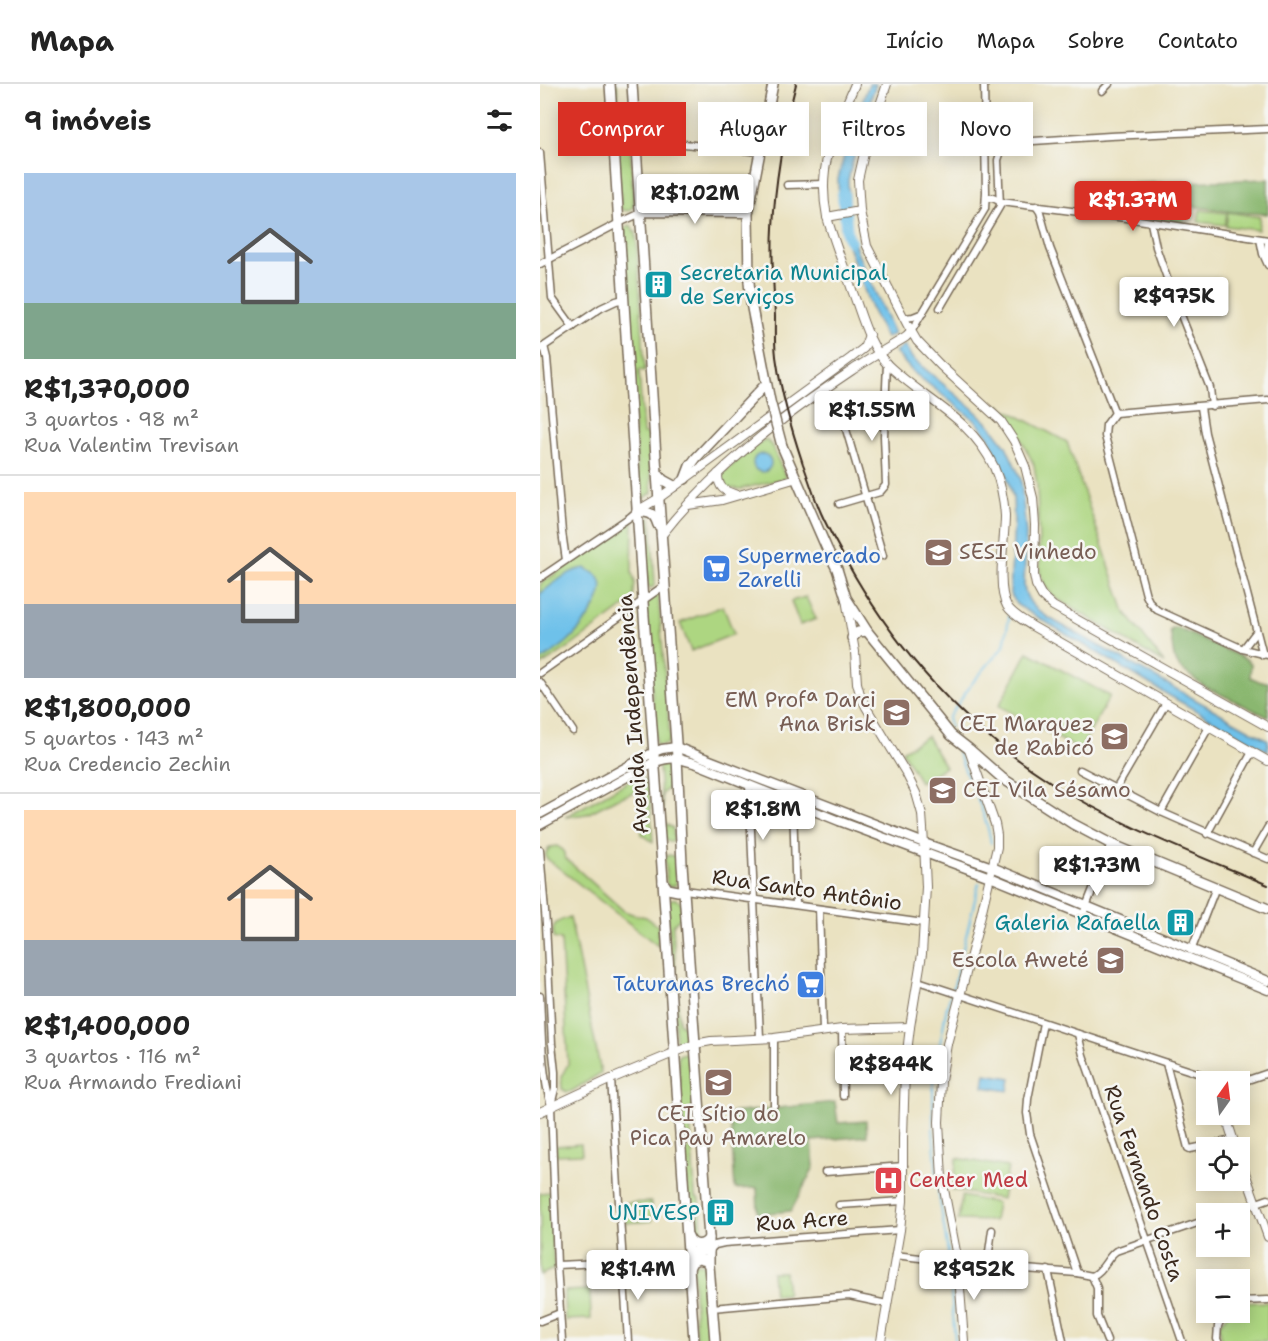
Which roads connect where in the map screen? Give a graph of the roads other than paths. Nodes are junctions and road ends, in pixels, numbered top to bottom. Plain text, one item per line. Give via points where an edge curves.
1 (610, 84) edge
2 (632, 84) edge
3 (773, 84) edge
4 (855, 84) edge
5 (887, 84) edge
6 (984, 84) edge
7 (1109, 84) edge
8 (1102, 91) dead end
9 (633, 102) edge
10 (770, 102) edge
11 (1268, 129) edge
12 (540, 153) edge
13 (637, 156) edge
14 (759, 156) edge
15 (824, 184) junction
16 (787, 185) dead end
17 (986, 198) junction
18 (1001, 202) junction
19 (1036, 206) junction
20 (860, 211) junction
21 (641, 213) junction
22 (747, 214) junction
23 (829, 217) junction
24 (619, 223) junction
25 (1151, 223) junction
26 (1260, 239) junction
27 (1268, 242) edge
28 (548, 261) junction
29 (1267, 262) edge
30 (540, 264) edge
31 (624, 299) junction
32 (940, 308) dead end
33 (923, 313) junction
34 (904, 318) junction
35 (573, 327) junction
36 (909, 334) junction
37 (869, 335) junction
38 (542, 348) edge
39 (879, 354) junction
40 (887, 363) junction
41 (766, 384) junction
42 (1268, 400) edge
43 (838, 402) dead end
44 (1212, 406) junction
45 (1201, 407) junction
46 (1115, 413) junction
47 (657, 473) junction
48 (718, 474) junction
49 (685, 478) junction
50 (797, 478) junction
51 (674, 486) junction
52 (737, 495) junction
53 (866, 497) junction
54 (658, 498) junction
55 (840, 504) dead end
56 (687, 505) junction
57 (637, 510) junction
58 (661, 536) junction
59 (883, 556) dead end
60 (566, 560) junction
61 (540, 578) edge
62 (665, 585) junction
63 (846, 597) junction
64 (643, 602) junction
65 (867, 631) junction
66 (1256, 632) junction
67 (852, 638) junction
68 (1243, 649) junction
69 (1265, 655) edge
70 (540, 673) edge
71 (540, 682) edge
72 (1166, 703) junction
73 (1268, 727) edge
74 (1209, 728) junction
75 (573, 731) dead end
76 (969, 749) junction
77 (676, 752) junction
78 (1252, 752) junction
79 (654, 757) junction
80 (1268, 761) edge
81 (1080, 770) dead end
82 (748, 775) junction
83 (749, 785) junction
84 (1116, 789) junction
85 (792, 792) junction
86 (793, 802) junction
87 (1161, 812) junction
88 (540, 814) edge
89 (540, 825) edge
90 (1268, 827) edge
91 (1207, 834) junction
92 (1111, 844) junction
93 (924, 848) junction
94 (540, 850) edge
95 (662, 852) junction
96 (1253, 853) junction
97 (1268, 860) edge
98 (682, 864) junction
99 (991, 872) junction
100 (663, 882) junction
101 (1216, 887) junction
102 (685, 890) junction
103 (753, 899) junction
104 (796, 905) junction
105 (819, 909) junction
106 (1268, 909) edge
107 (1084, 910) junction
108 (924, 924) junction
109 (1190, 953) junction
110 (918, 981) junction
111 (1268, 981) edge
112 (1268, 990) edge
113 (959, 995) junction
114 (540, 996) edge
115 (1043, 1023) junction
116 (910, 1027) junction
117 (842, 1029) junction
118 (823, 1031) junction
119 (1078, 1034) junction
120 (760, 1038) junction
121 (774, 1038) junction
122 (552, 1044) junction
123 (695, 1044) junction
124 (542, 1045) junction
125 (675, 1053) junction
126 (1166, 1063) junction
127 (1196, 1073) edge
128 (1268, 1073) edge
129 (611, 1079) junction
130 (1250, 1079) edge
131 (843, 1096) dead end
132 (774, 1105) dead end
133 (551, 1106) junction
134 (540, 1112) edge
135 (1196, 1148) edge
136 (904, 1166) junction
137 (825, 1173) dead end
138 (1250, 1187) edge
139 (1268, 1199) edge
140 (903, 1201) junction
141 (1256, 1204) junction
142 (839, 1205) dead end
143 (1250, 1206) edge
144 (1196, 1223) edge
145 (900, 1230) junction
146 (992, 1230) dead end
147 (688, 1236) junction
148 (1268, 1237) edge
149 (709, 1238) junction
150 (1146, 1240) junction
151 (709, 1251) junction
152 (895, 1255) junction
153 (623, 1262) junction
154 (958, 1262) junction
155 (688, 1263) junction
156 (557, 1264) junction
157 (709, 1265) junction
158 (987, 1266) junction
159 (1048, 1270) junction
160 (1077, 1273) junction
161 (1092, 1276) junction
162 (1268, 1300) edge
163 (1250, 1301) edge
164 (887, 1304) junction
165 (712, 1308) junction
166 (560, 1313) junction
167 (540, 1321) edge
168 (1219, 1323) edge
169 (1216, 1340) edge
170 (562, 1341) edge
171 (628, 1341) edge
172 (693, 1341) edge
173 (714, 1341) edge
174 (880, 1341) edge
175 (964, 1341) edge
176 (1064, 1341) edge
177 (1107, 1341) edge
178 (1182, 1341) edge

1 - 24 main road, Avenida Independência
2 - 9 main road, Avenida Independência
3 - 10 main road
4 - 15 street via 834,138
5 - 20 street via 859,173
6 - 17 street
7 - 8 street
11 - 18 street via 1008,144 998,160
12 - 28 street
13 - 21 main road, Avenida Independência
14 - 22 main road
15 - 16 street
15 - 23 street
17 - 18 street
17 - 33 street via 982,214
18 - 19 street
18 - 32 street
19 - 25 street
19 - 46 street
20 - 23 street
20 - 34 street via 867,246
21 - 22 street
21 - 24 street
21 - 47 main road, Avenida Independência
22 - 41 main road via 749,282
23 - 37 street
24 - 28 street
24 - 31 main road, Avenida Independência
25 - 26 street
25 - 44 street via 1173,295 1210,388
26 - 27 street
26 - 29 street
27 - 29 street
28 - 30 street
28 - 35 street via 552,298
31 - 35 street via 601,308
31 - 57 main road, Avenida Independência
33 - 34 street
33 - 36 street
34 - 36 street
35 - 38 street
36 - 39 street
36 - 73 street via 1001,421 1014,441 1032,490 1034,575 1041,596
37 - 39 street
37 - 49 street via 859,352
38 - 60 street via 548,369
39 - 40 street
39 - 48 street via 754,441
40 - 53 street via 885,485 880,492
40 - 72 street via 971,432 994,468 1005,513 1002,585 1007,606 1032,626
41 - 49 main road via 696,458
41 - 50 main road, bridge via 782,446
42 - 44 street
43 - 53 street
44 - 45 street
45 - 46 street
45 - 66 street via 1204,433
46 - 68 street via 1106,425 1105,436 1150,603
47 - 51 main road
47 - 54 main road, Avenida Independência
48 - 52 street via 721,488
48 - 56 street
49 - 51 street
50 - 52 street
50 - 63 main road
51 - 54 street
52 - 56 street
53 - 55 street
53 - 59 street
54 - 57 street
54 - 58 main road, Avenida Independência
56 - 58 street
57 - 58 main road via 655,516
57 - 60 street
57 - 64 main road, Avenida Independência
58 - 62 main road, Avenida Independência
60 - 61 street
62 - 64 street
62 - 77 main road, Avenida Independência
63 - 65 main road
63 - 67 street
64 - 70 street
64 - 79 main road, Avenida Independência
65 - 67 main road
65 - 76 main road via 951,735
66 - 68 street
66 - 69 street
67 - 93 street via 860,694 916,793
68 - 69 street
71 - 75 street
72 - 74 street
72 - 84 street
74 - 78 street
74 - 87 street
76 - 92 main road via 1002,778
76 - 99 street via 997,835
77 - 79 main road via 669,758
77 - 82 main road
77 - 83 main road
77 - 98 main road, Avenida Independência
78 - 80 street
78 - 91 street
79 - 88 main road
79 - 89 main road
79 - 95 main road, Avenida Independência
81 - 84 street
82 - 83 main road
82 - 85 main road
83 - 86 main road
83 - 103 street
84 - 87 street
85 - 86 main road
85 - 93 main road
86 - 93 main road
86 - 104 street
87 - 91 street
90 - 96 street
91 - 96 street
92 - 101 main road
92 - 107 street
93 - 99 main road
93 - 108 street
94 - 122 street
95 - 98 main road via 675,854
95 - 100 main road, Avenida Independência
96 - 97 street
98 - 102 main road, Avenida Independência
99 - 107 main road
99 - 113 street
100 - 102 main road via 668,889
100 - 125 main road, Avenida Independência
101 - 106 main road
101 - 109 street
102 - 103 street, Rua Santo Antônio
102 - 123 main road, Avenida Independência
103 - 104 street, Rua Santo Antônio
103 - 120 street
104 - 105 street, Rua Santo Antônio
105 - 108 street, Rua Santo Antônio
105 - 118 street
107 - 109 main road
108 - 110 street
109 - 111 main road
109 - 112 main road
110 - 113 street
110 - 116 street
113 - 115 street
113 - 154 street via 946,1044 939,1122 942,1179
114 - 124 street
115 - 119 street
115 - 160 street via 1027,1113 1030,1134
116 - 117 street
116 - 136 street via 903,1103
117 - 118 street
117 - 131 street
118 - 121 street
119 - 126 street
119 - 150 street, Rua Fernando Costa
120 - 121 street
120 - 123 street
121 - 132 street
122 - 124 street
122 - 133 street via 555,1089
123 - 125 street
123 - 149 main road, Avenida Independência
124 - 133 street
125 - 129 street
125 - 147 main road, Avenida Independência
126 - 127 street
126 - 135 street via 1188,1148
128 - 130 street
129 - 133 street
129 - 153 street
133 - 134 street
133 - 156 street
136 - 137 street
136 - 140 street
138 - 141 street
139 - 141 street
140 - 142 street
140 - 145 street
141 - 143 street
141 - 148 street
144 - 150 street
145 - 151 street, Rua Acre via 724,1243
145 - 152 street
146 - 158 street
147 - 149 main road via 698,1245
147 - 155 main road, Avenida Independência
149 - 151 main road, Avenida Independência
150 - 161 street via 1116,1251 1101,1271
150 - 178 street, Rua Fernando Costa
151 - 155 main road via 693,1252
151 - 157 main road, Avenida Independência
152 - 154 street
152 - 164 street
153 - 155 street
153 - 156 street
153 - 171 street
154 - 158 street
154 - 175 street
155 - 157 main road via 698,1259
155 - 172 main road, Avenida Independência
156 - 166 street
157 - 165 main road, Avenida Independência
158 - 159 street
159 - 160 street
159 - 176 street
160 - 161 street
161 - 177 street via 1097,1288 1097,1316
162 - 163 street
164 - 165 street via 849,1296
164 - 174 street
165 - 173 main road, Avenida Independência
166 - 167 street
166 - 170 street
168 - 169 street

